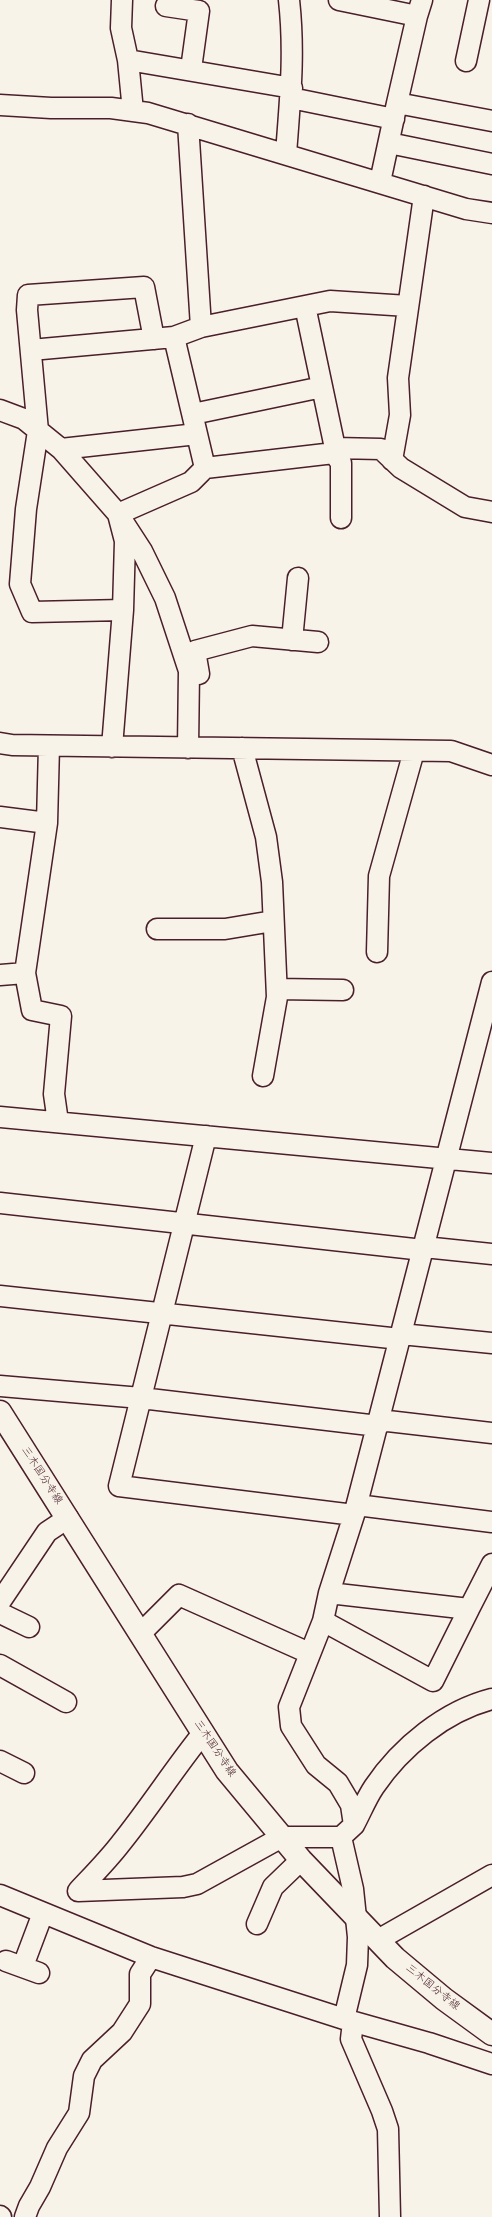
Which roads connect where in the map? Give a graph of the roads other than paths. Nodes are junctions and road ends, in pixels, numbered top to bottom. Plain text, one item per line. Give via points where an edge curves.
1 (122, 0) edge
2 (289, 0) edge
3 (339, 0) edge
4 (479, 0) edge
5 (166, 6) dead end
6 (419, 8) edge
7 (128, 60) junction
8 (466, 61) dead end
9 (191, 69) junction
10 (291, 93) junction
11 (0, 105) edge
12 (133, 111) junction
13 (395, 111) junction
14 (492, 121) edge
15 (188, 124) junction
16 (389, 142) junction
17 (286, 154) junction
18 (492, 164) edge
19 (380, 182) junction
20 (424, 196) junction
21 (492, 213) edge
22 (305, 306) junction
23 (408, 306) junction
24 (201, 327) junction
25 (174, 337) junction
26 (154, 339) junction
27 (31, 350) junction
28 (322, 387) junction
29 (0, 410) edge
30 (192, 414) junction
31 (38, 431) junction
32 (197, 434) junction
33 (61, 449) junction
34 (334, 451) junction
35 (392, 460) junction
36 (205, 468) junction
37 (492, 512) edge
38 (118, 514) junction
39 (341, 518) dead end
40 (298, 578) dead end
41 (123, 610) junction
42 (292, 640) junction
43 (318, 642) dead end
44 (0, 743) edge
45 (49, 746) junction
46 (112, 746) junction
47 (193, 748) junction
48 (242, 748) junction
49 (414, 751) junction
50 (492, 765) edge
51 (0, 817) edge
52 (47, 823) junction
53 (273, 921) junction
54 (157, 929) dead end
55 (377, 952) dead end
56 (25, 973) junction
57 (0, 975) edge
58 (492, 982) edge
59 (276, 989) junction
60 (343, 990) dead end
61 (263, 1076) dead end
62 (0, 1117) edge
63 (58, 1122) junction
64 (206, 1136) junction
65 (445, 1159) junction
66 (492, 1163) edge
67 (0, 1204) edge
68 (184, 1223) junction
69 (423, 1249) junction
70 (492, 1254) edge
71 (0, 1296) edge
72 (162, 1312) junction
73 (401, 1336) junction
74 (492, 1343) edge
75 (0, 1386) edge
76 (141, 1398) junction
77 (0, 1412) edge
78 (378, 1423) junction
79 (492, 1433) edge
80 (356, 1510) junction
81 (68, 1518) junction
82 (492, 1522) edge
83 (492, 1564) edge
84 (328, 1593) junction
85 (0, 1602) edge
86 (469, 1609) junction
87 (0, 1613) edge
88 (323, 1621) junction
89 (29, 1628) dead end
90 (140, 1634) junction
91 (309, 1653) junction
92 (0, 1665) edge
93 (492, 1699) edge
94 (66, 1702) dead end
95 (203, 1733) junction
96 (0, 1761) edge
97 (24, 1773) dead end
98 (348, 1831) junction
99 (282, 1837) junction
100 (301, 1860) junction
101 (492, 1875) edge
102 (0, 1895) edge
103 (43, 1913) junction
104 (354, 1915) junction
105 (257, 1924) dead end
106 (378, 1940) junction
107 (151, 1957) junction
108 (22, 1967) dead end
109 (348, 2021) junction
110 (492, 2034) edge
111 (492, 2064) edge
112 (25, 2217) edge
113 (390, 2217) edge

1 - 7 street via 121,28
2 - 10 street via 293,38
3 - 6 street
4 - 8 street
5 - 9 street via 200,11
6 - 13 street
7 - 9 street
7 - 12 street
9 - 10 street
10 - 13 street
10 - 17 street
11 - 12 street via 111,108
12 - 15 street via 148,112
13 - 14 street
13 - 16 street
15 - 17 street
15 - 24 street
16 - 18 street
16 - 19 street
17 - 19 street
19 - 20 street
20 - 21 street via 466,209
20 - 23 street
22 - 23 street via 330,302
22 - 24 street
22 - 28 street
23 - 35 street via 398,378 400,415
24 - 25 street
25 - 26 street
25 - 30 street
26 - 27 street
26 - 27 street via 144,287 28,295
27 - 31 street
28 - 30 street
28 - 34 street
29 - 31 street via 24,419
30 - 32 street
31 - 33 street
31 - 41 street via 26,509 20,584 32,612
32 - 33 street
32 - 36 street
33 - 38 street
34 - 35 street via 381,449
34 - 36 street
34 - 39 street via 341,463
35 - 37 street via 466,507
36 - 38 street via 191,482
38 - 41 street via 125,542
38 - 47 street via 142,551 165,598 185,654 189,671
40 - 42 street
41 - 46 street
42 - 43 street
42 - 47 street via 252,636 195,651 200,667
44 - 45 street
45 - 46 street
45 - 52 street
46 - 47 street
47 - 48 street
48 - 49 street
48 - 53 street via 266,837 272,882
49 - 50 street via 451,751
49 - 55 street via 379,876
51 - 52 street
52 - 56 street
53 - 54 street via 225,929
53 - 59 street
56 - 57 street
56 - 63 street via 32,1010 61,1016 54,1094
58 - 65 street
59 - 60 street
59 - 61 street via 277,997
62 - 63 street
63 - 64 street
64 - 65 street
64 - 68 street
65 - 66 street
65 - 69 street
67 - 68 street
68 - 69 street
68 - 72 street
69 - 70 street
69 - 73 street
71 - 72 street
72 - 73 street
72 - 76 street
73 - 74 street
73 - 78 street
75 - 76 street
76 - 78 street
76 - 80 street via 118,1486
77 - 81 main road, 三木国分寺線
78 - 79 street
78 - 80 street
80 - 82 street
80 - 84 street
81 - 85 street via 47,1532
81 - 90 main road, 三木国分寺線
83 - 86 street
84 - 86 street
84 - 88 street
86 - 88 street via 433,1680
87 - 89 street
88 - 91 street
90 - 91 street via 179,1595
90 - 95 main road, 三木国分寺線
91 - 98 street via 289,1707 291,1726 316,1765 338,1783 350,1805
92 - 94 street
93 - 98 street via 476,1703 421,1736 396,1759 374,1787
95 - 99 main road, 三木国分寺線 via 227,1770
95 - 99 street via 120,1845 78,1890 183,1887 197,1884
96 - 97 street
98 - 99 street
98 - 104 street
99 - 100 main road, 三木国分寺線
100 - 104 main road, 三木国分寺線
100 - 105 street via 273,1887
101 - 106 street
102 - 103 street
103 - 107 street
103 - 108 street
104 - 106 main road, 三木国分寺線
104 - 109 street via 358,1937 357,1965
106 - 110 main road, 三木国分寺線 via 395,1958 444,1999
107 - 109 street
107 - 112 street via 140,1974 140,2004 122,2032 92,2060 84,2076 80,2113 56,2148
109 - 111 street via 429,2042
109 - 113 street via 351,2039 388,2129

